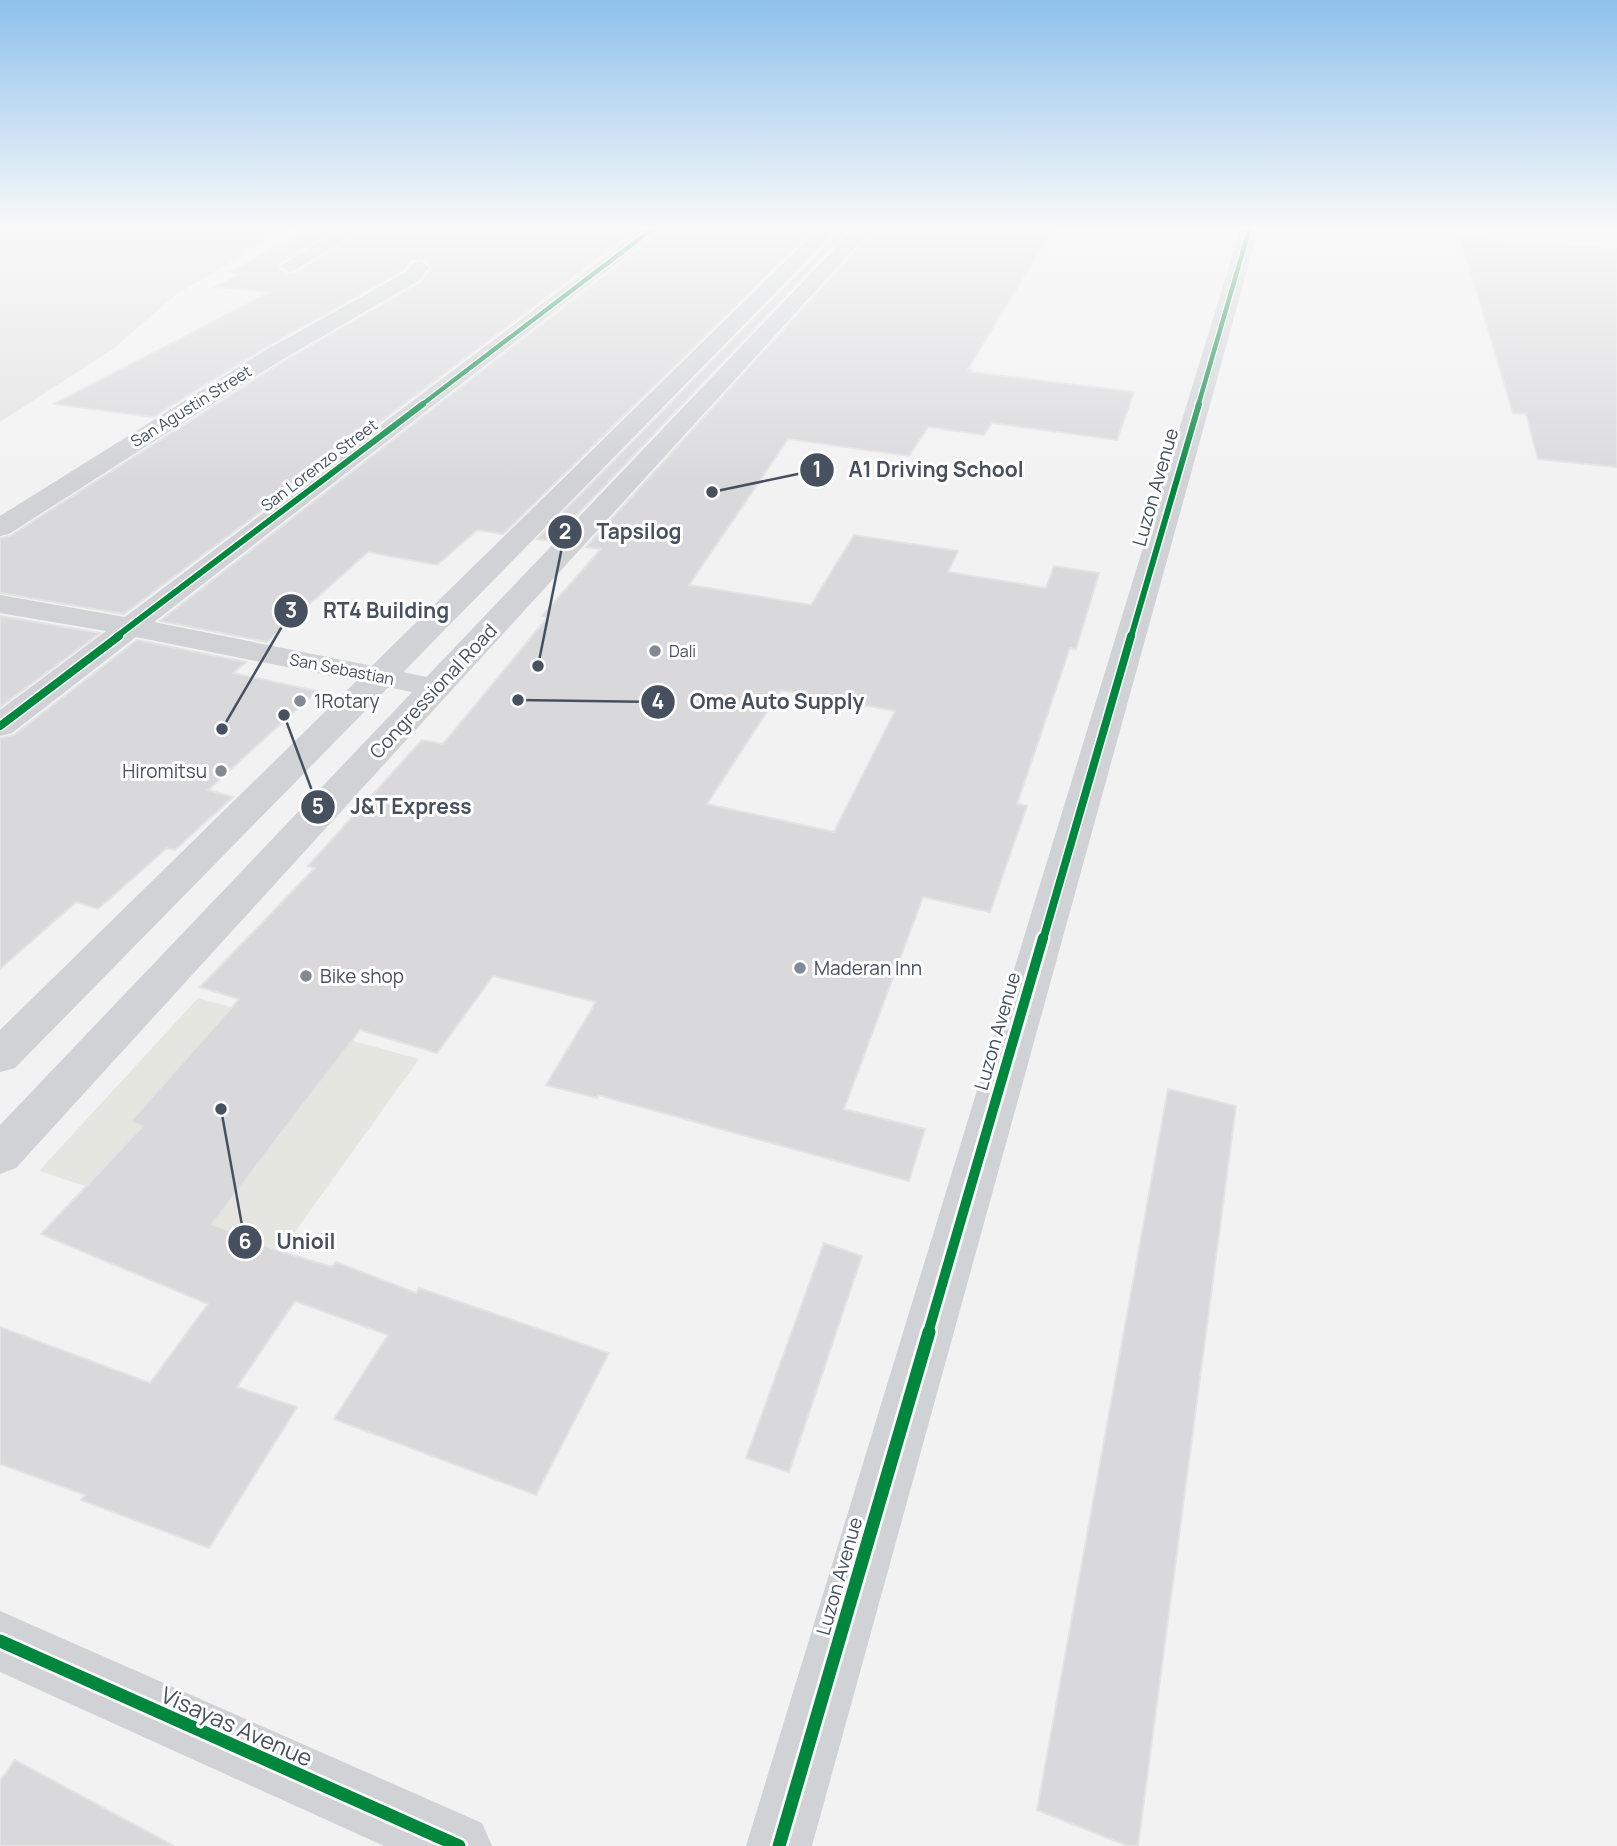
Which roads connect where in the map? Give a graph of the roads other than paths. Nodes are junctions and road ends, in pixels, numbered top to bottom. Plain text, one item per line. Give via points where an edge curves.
1 (348, 313) edge
2 (541, 313) edge
3 (745, 313) edge
4 (784, 313) edge
5 (1225, 313) edge
6 (0, 528) edge
7 (0, 604) edge
8 (128, 626) junction
9 (381, 677) junction
10 (437, 688) junction
11 (0, 726) edge
12 (0, 1056) edge
13 (0, 1155) edge
14 (0, 1641) edge
15 (458, 1846) edge
16 (779, 1846) edge

1 - 6 street, San Agustin Street
2 - 8 street, San Lorenzo Street
3 - 9 main road
4 - 10 main road, Congressional Road
5 - 16 main road, Luzon Avenue
7 - 8 street, San Sebastian
8 - 9 street, San Sebastian
8 - 11 street, San Lorenzo Street
9 - 10 street, San Sebastian
9 - 12 main road
10 - 13 main road, Congressional Road
14 - 15 main road, Visayas Avenue

